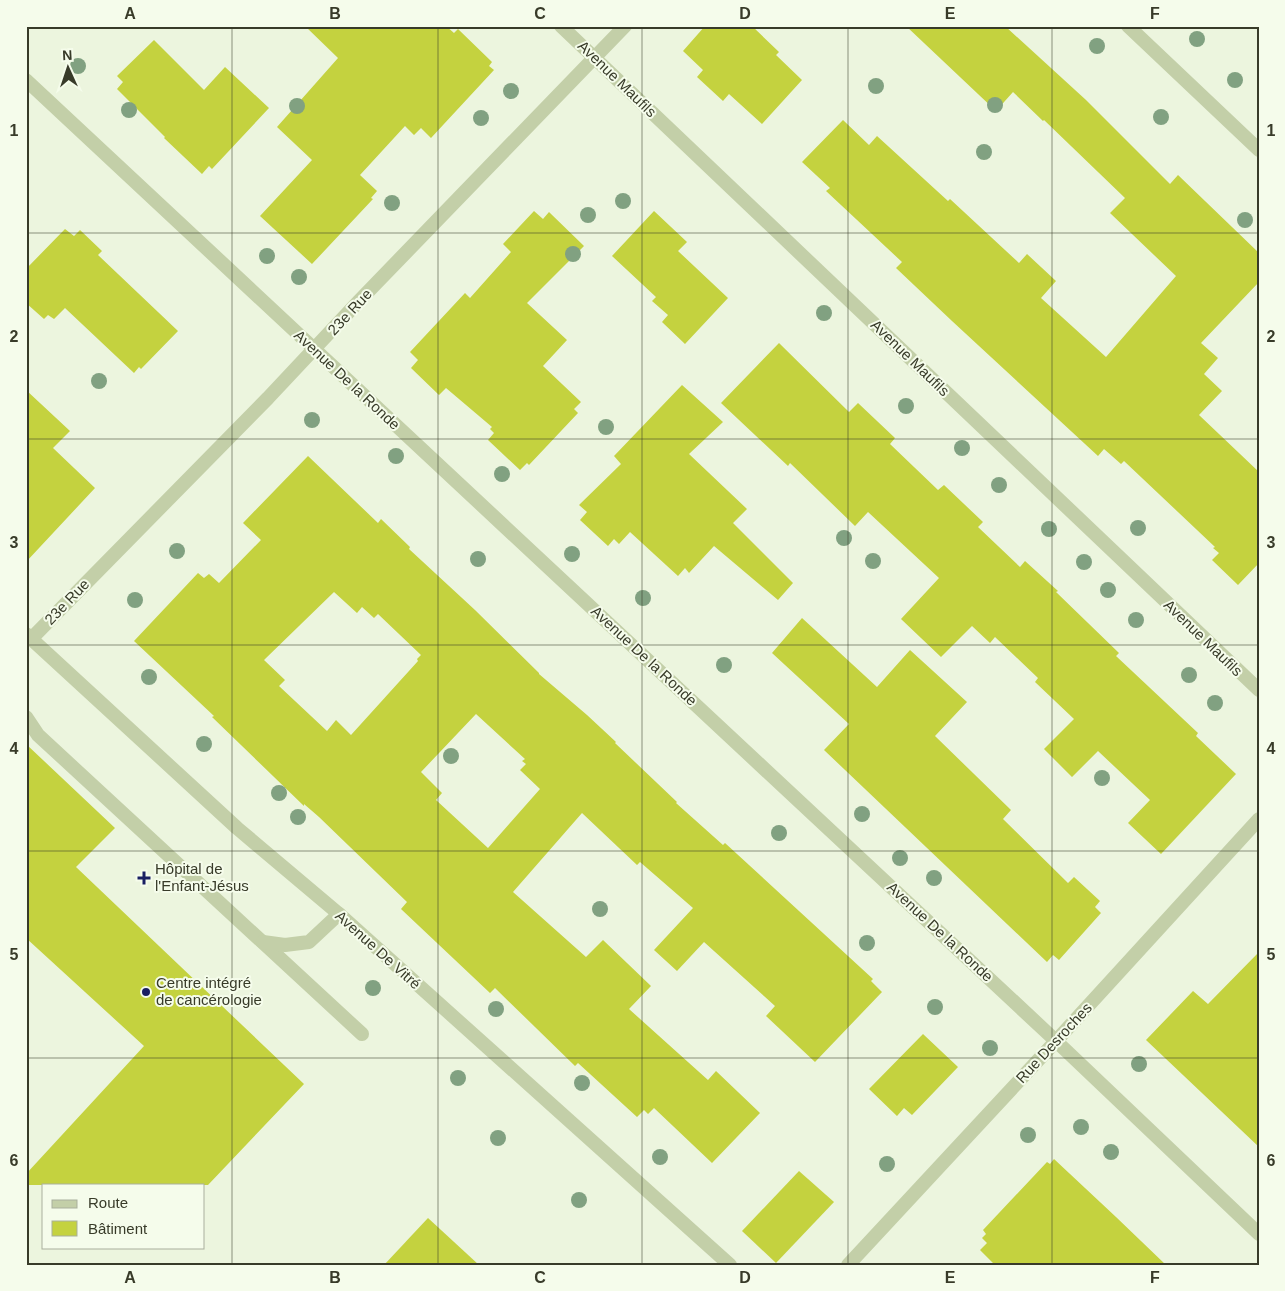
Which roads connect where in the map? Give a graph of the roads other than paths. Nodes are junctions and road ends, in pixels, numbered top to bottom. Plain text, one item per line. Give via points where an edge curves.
1 (561, 26) edge
2 (625, 26) edge
3 (1128, 26) edge
4 (595, 58) junction
5 (26, 80) edge
6 (1259, 150) edge
7 (315, 349) junction
8 (28, 640) edge
9 (1259, 690) edge
10 (26, 716) edge
11 (1259, 818) edge
12 (338, 914) junction
13 (262, 941) junction
14 (362, 1034) dead end
15 (1056, 1041) junction
16 (1259, 1234) edge
17 (730, 1265) edge
18 (848, 1265) edge

1 - 4 street, Avenue Maufils
2 - 4 street, 23e Rue
3 - 6 street
4 - 7 street, 23e Rue
4 - 9 street, Avenue Maufils
5 - 7 street, Avenue De la Ronde
7 - 8 street, 23e Rue
7 - 15 street, Avenue De la Ronde
8 - 12 street, Avenue De Vitré
10 - 13 street via 38,735
11 - 15 street, Rue Desroches
12 - 13 street via 309,942 285,945
12 - 17 street, Avenue De Vitré
13 - 14 street
15 - 16 street, Avenue De la Ronde
15 - 18 street, Rue Desroches

